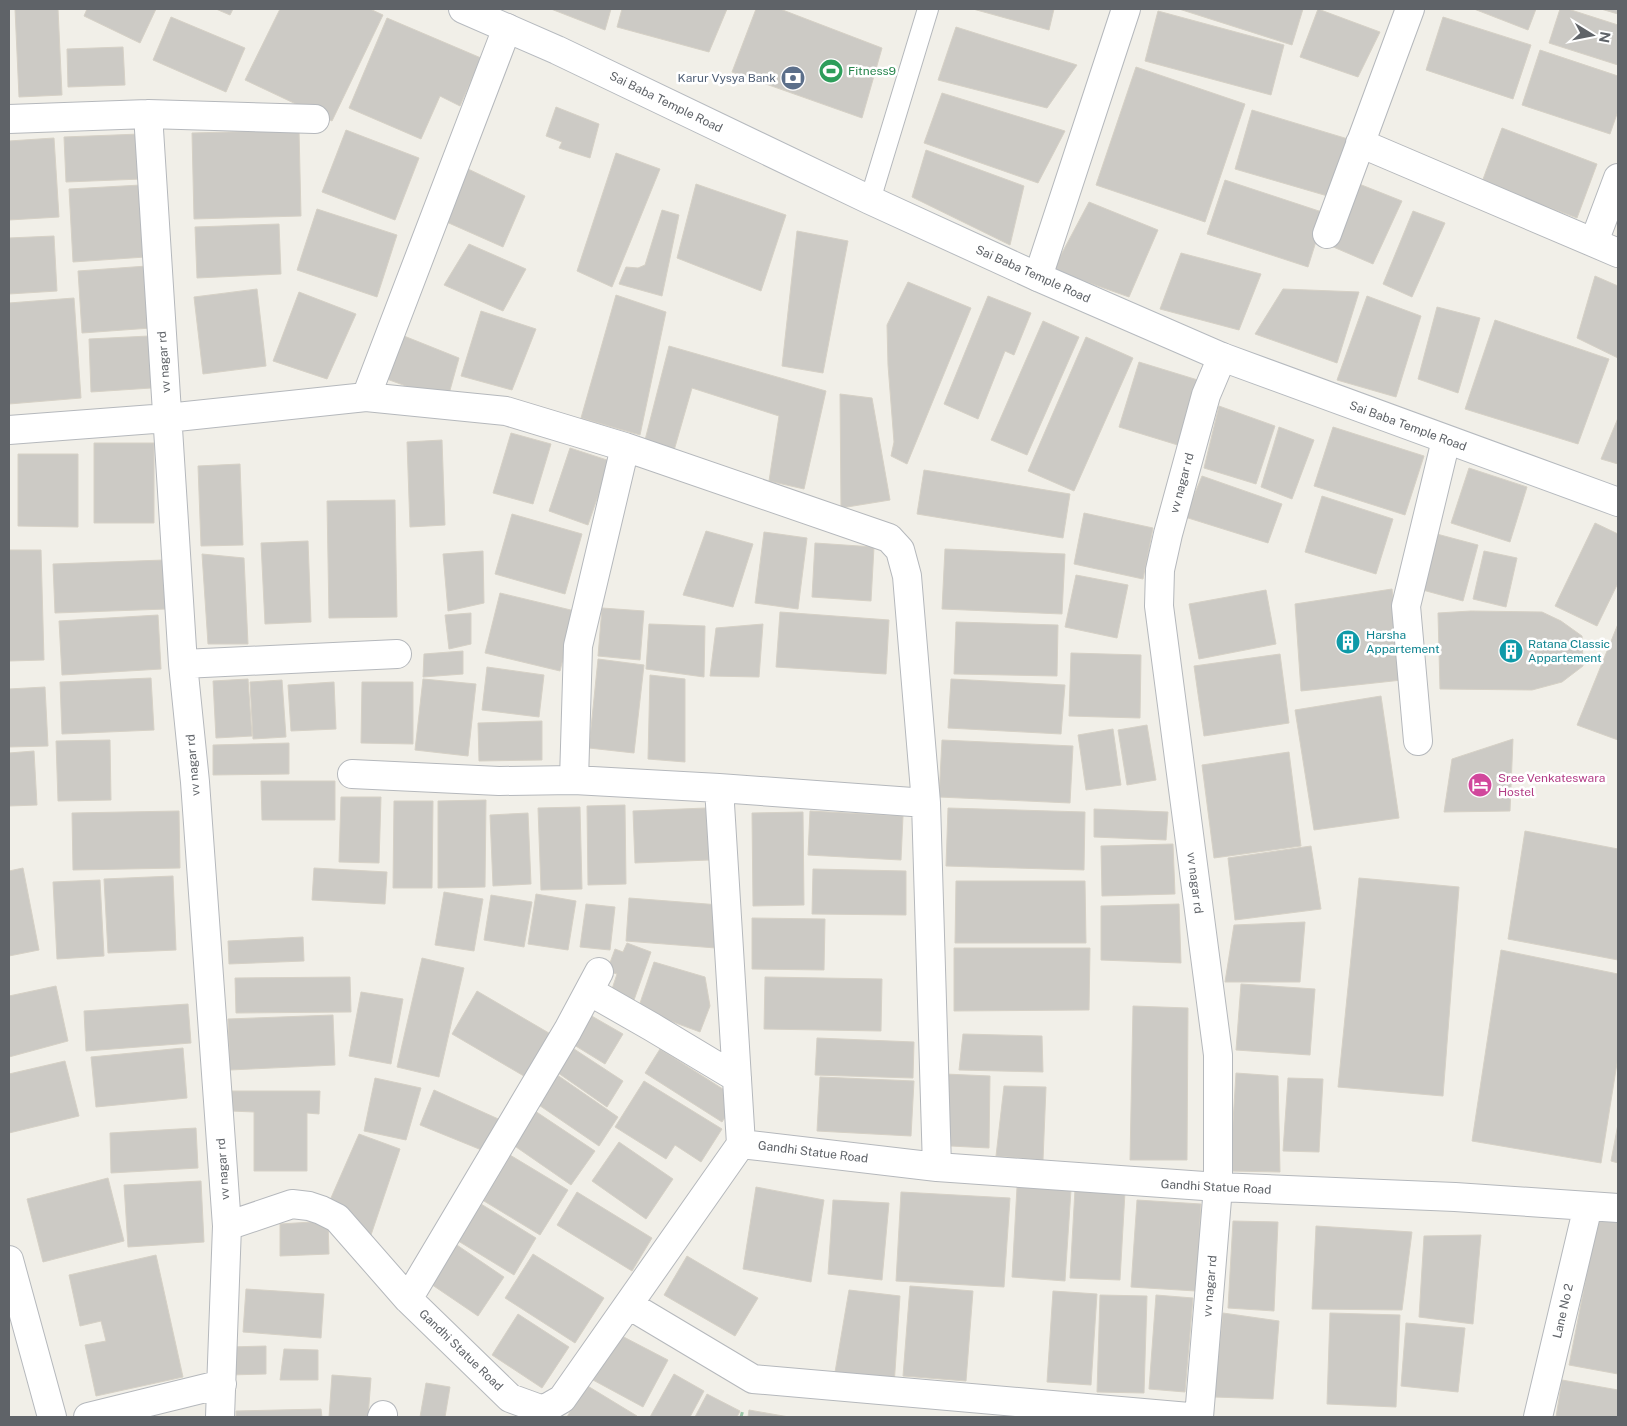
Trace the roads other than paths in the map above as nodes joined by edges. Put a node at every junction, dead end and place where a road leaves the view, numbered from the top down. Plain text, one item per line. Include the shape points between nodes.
1 (463, 9) edge
2 (928, 9) edge
3 (1126, 9) edge
4 (1410, 9) edge
5 (507, 28) junction
6 (148, 114) junction
7 (9, 119) edge
8 (315, 119) dead end
9 (1360, 142) junction
10 (1618, 178) edge
11 (870, 200) junction
12 (1327, 234) dead end
13 (1594, 242) junction
14 (1618, 253) edge
15 (1038, 276) junction
16 (1222, 357) junction
17 (366, 397) junction
18 (167, 418) junction
19 (9, 430) edge
20 (1446, 440) junction
21 (625, 447) junction
22 (1618, 502) edge
23 (397, 654) dead end
24 (182, 664) junction
25 (1418, 741) dead end
26 (352, 774) dead end
27 (574, 780) junction
28 (719, 788) junction
29 (926, 803) junction
30 (737, 1078) junction
31 (741, 1144) junction
32 (938, 1167) junction
33 (1218, 1188) junction
34 (1588, 1206) junction
35 (1618, 1208) edge
36 (227, 1226) junction
37 (9, 1260) edge
38 (408, 1299) junction
39 (629, 1305) junction
40 (222, 1384) junction
41 (52, 1417) edge
42 (88, 1417) edge
43 (220, 1417) edge
44 (1189, 1417) edge
45 (1199, 1417) edge
46 (1538, 1417) edge

1 - 5 street, Sai Baba Temple Road
2 - 11 lane
3 - 15 street
4 - 9 street
5 - 11 street, Sai Baba Temple Road
5 - 17 street
6 - 7 street
6 - 8 street
6 - 18 street, vv nagar rd
9 - 12 street
9 - 13 street
10 - 13 street
11 - 15 street, Sai Baba Temple Road
13 - 14 street
15 - 16 street, Sai Baba Temple Road
16 - 20 street, Sai Baba Temple Road
16 - 33 street, vv nagar rd via 1206,395 1160,570 1160,606 1218,1056
17 - 18 street
17 - 21 street via 506,412
18 - 19 street
18 - 24 street, vv nagar rd
20 - 22 street, Sai Baba Temple Road
20 - 25 street via 1406,606
21 - 27 street via 578,646
21 - 29 street via 889,538 900,550 908,576
23 - 24 street
24 - 36 street, vv nagar rd via 195,782
26 - 27 street via 499,781
27 - 28 street
28 - 29 street
28 - 30 street
29 - 32 street
30 - 31 street
30 - 38 street via 652,1027 594,982
31 - 32 street, Gandhi Statue Road
31 - 39 street, Gandhi Statue Road
32 - 33 street, Gandhi Statue Road
33 - 34 street, Gandhi Statue Road via 1455,1197
33 - 45 street, vv nagar rd
34 - 35 street, Gandhi Statue Road
34 - 46 street, Lane No 2
36 - 38 street, Gandhi Statue Road via 292,1204 321,1210 338,1218
36 - 40 street, vv nagar rd
37 - 41 street
38 - 39 street, Gandhi Statue Road via 510,1398 543,1410 562,1399
39 - 44 street via 753,1379
40 - 42 street
40 - 43 street, vv nagar rd

